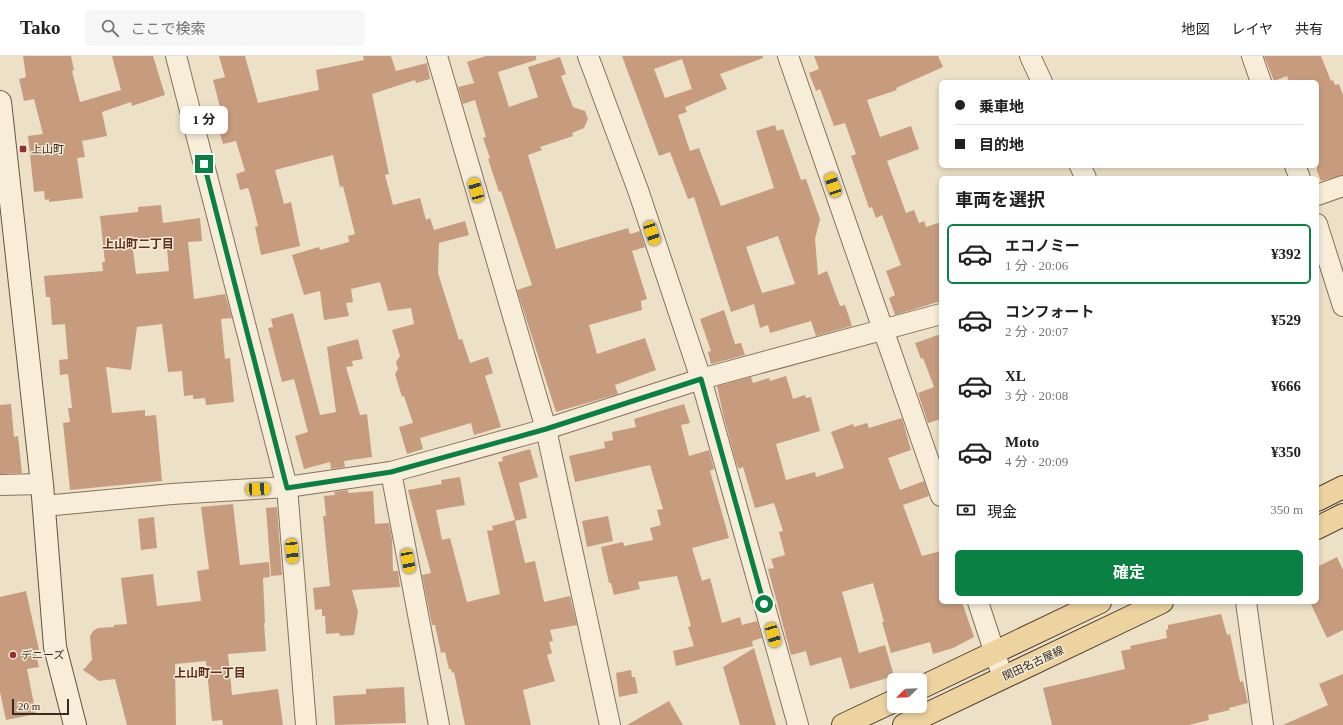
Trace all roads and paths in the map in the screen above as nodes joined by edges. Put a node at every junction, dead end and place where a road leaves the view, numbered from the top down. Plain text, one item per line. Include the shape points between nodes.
1 (176, 56) edge
2 (437, 56) edge
3 (588, 56) edge
4 (788, 56) edge
5 (1030, 56) edge
6 (1252, 56) edge
7 (1041, 80) edge
8 (1260, 80) edge
9 (0, 102) edge
10 (1343, 186) edge
11 (1319, 194) edge
12 (1319, 230) edge
13 (1343, 306) edge
14 (939, 315) edge
15 (883, 329) junction
16 (701, 379) junction
17 (546, 429) junction
18 (391, 472) junction
19 (42, 484) junction
20 (0, 485) edge
21 (1343, 487) edge
22 (287, 488) junction
23 (939, 490) edge
24 (1319, 499) edge
25 (44, 506) junction
26 (1343, 516) edge
27 (1319, 527) edge
28 (979, 604) edge
29 (1096, 604) edge
30 (1158, 604) edge
31 (1246, 604) edge
32 (995, 653) junction
33 (1003, 678) junction
34 (927, 685) edge
35 (887, 704) edge
36 (74, 725) edge
37 (306, 725) edge
38 (439, 725) edge
39 (610, 725) edge
40 (798, 725) edge
41 (843, 725) edge
42 (904, 725) edge
43 (1263, 725) edge

1 - 22 street
2 - 17 street
3 - 16 street via 638,190
4 - 15 street
5 - 7 street
6 - 8 street
9 - 19 street
10 - 11 street
12 - 13 street
14 - 15 street
15 - 16 street
15 - 23 street
16 - 17 street
16 - 40 street
17 - 18 street
17 - 39 street
18 - 22 street
18 - 38 street
19 - 20 street
19 - 25 street
21 - 24 main road
22 - 25 street via 172,494
22 - 37 street
25 - 36 street via 55,647
26 - 27 main road
28 - 32 street
29 - 32 main road
30 - 33 main road, 関田名古屋線
31 - 43 street
32 - 33 street
32 - 34 main road
33 - 42 main road, 関田名古屋線
35 - 41 main road

